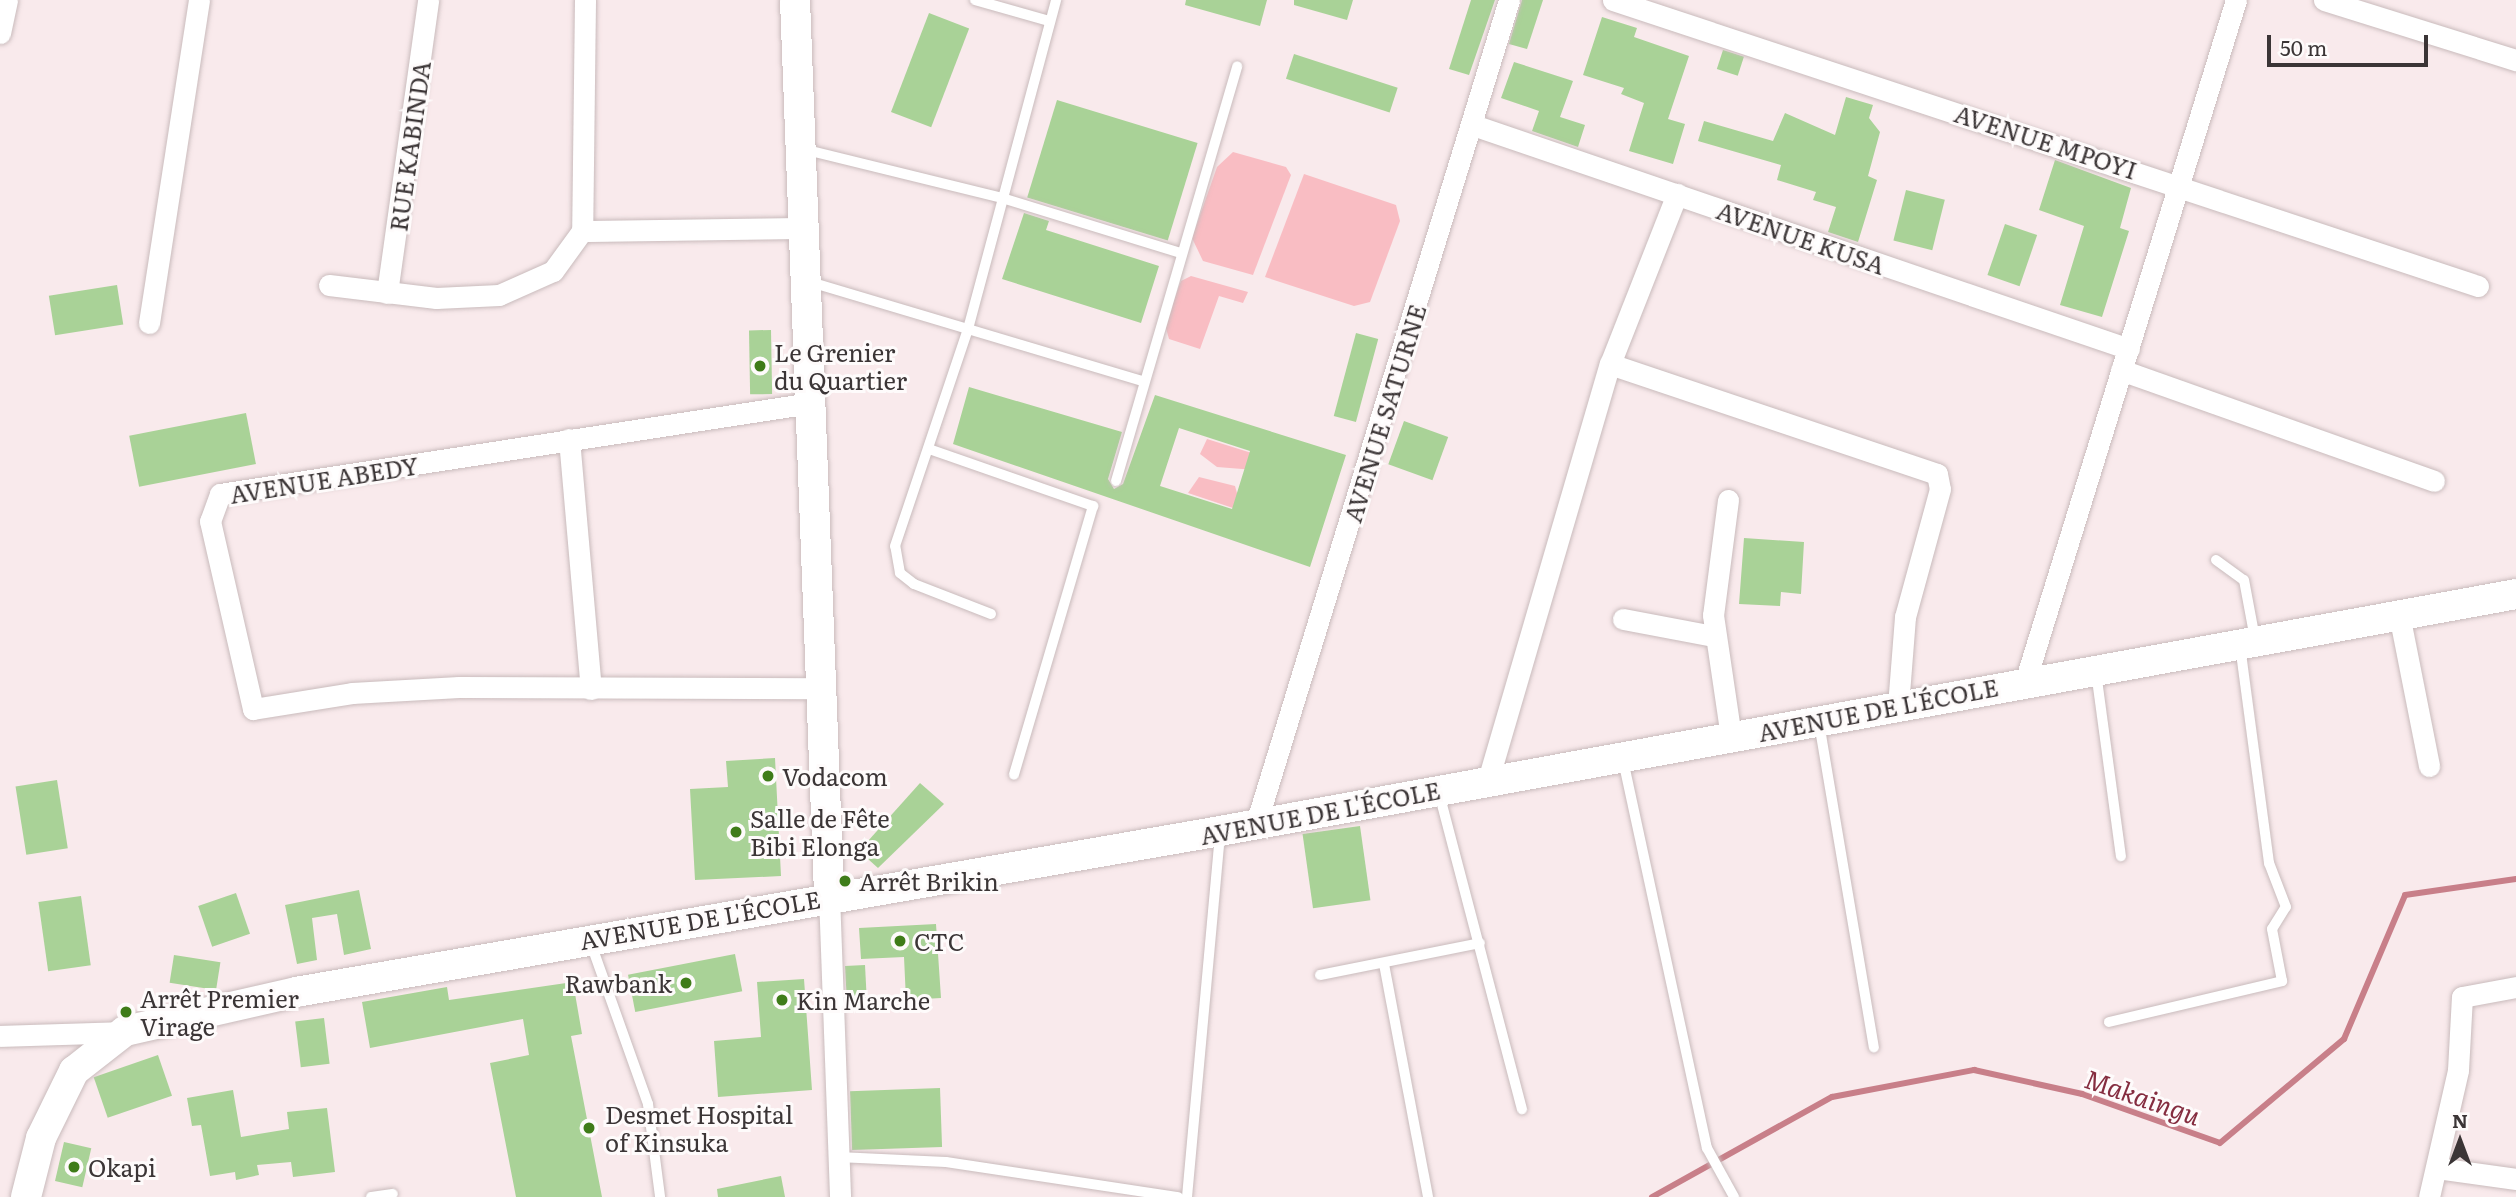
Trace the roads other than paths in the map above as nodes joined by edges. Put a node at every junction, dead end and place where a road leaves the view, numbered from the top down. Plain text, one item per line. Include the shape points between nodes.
1 (7, 0) edge
2 (199, 0) edge
3 (429, 0) edge
4 (585, 0) edge
5 (795, 0) edge
6 (975, 0) edge
7 (1056, 0) edge
8 (1510, 0) edge
9 (1613, 0) edge
10 (2236, 0) edge
11 (2324, 0) edge
12 (1049, 21) junction
13 (0, 33) edge
14 (2516, 60) edge
15 (1237, 66) dead end
16 (1473, 125) junction
17 (802, 149) junction
18 (2180, 184) junction
19 (1678, 194) junction
20 (1002, 198) junction
21 (806, 228) junction
22 (582, 231) junction
23 (1181, 253) junction
24 (810, 282) junction
25 (329, 285) dead end
26 (2478, 286) dead end
27 (387, 293) junction
28 (149, 323) dead end
29 (968, 329) junction
30 (2129, 349) junction
31 (1610, 363) junction
32 (2121, 370) junction
33 (1142, 382) junction
34 (811, 402) junction
35 (569, 439) junction
36 (929, 449) junction
37 (1115, 481) dead end
38 (2434, 481) dead end
39 (1728, 500) dead end
40 (2216, 560) dead end
41 (2516, 594) edge
42 (991, 614) dead end
43 (2399, 614) junction
44 (1623, 619) dead end
45 (1713, 636) junction
46 (2248, 643) junction
47 (2096, 670) junction
48 (2025, 682) junction
49 (821, 688) junction
50 (590, 689) junction
51 (1898, 706) junction
52 (1819, 720) junction
53 (1731, 737) junction
54 (1623, 758) junction
55 (2429, 766) dead end
56 (1014, 775) dead end
57 (1488, 780) junction
58 (1438, 791) junction
59 (1256, 824) junction
60 (1220, 831) junction
61 (2121, 856) dead end
62 (829, 895) junction
63 (590, 939) junction
64 (1480, 943) junction
65 (1384, 964) junction
66 (1320, 975) dead end
67 (2516, 987) edge
68 (2109, 1022) dead end
69 (125, 1031) junction
70 (0, 1036) edge
71 (1874, 1047) dead end
72 (1522, 1109) dead end
73 (838, 1157) junction
74 (2437, 1168) junction
75 (2516, 1179) edge
76 (393, 1194) dead end
77 (26, 1197) edge
78 (371, 1197) edge
79 (660, 1197) edge
80 (840, 1197) edge
81 (1178, 1197) edge
82 (1187, 1197) edge
83 (1428, 1197) edge
84 (1734, 1197) edge
85 (2429, 1197) edge

1 - 13 street
2 - 28 street
3 - 27 street, RUE KABINDA
4 - 22 street
5 - 17 main road
6 - 12 lane
7 - 12 lane
8 - 16 street, AVENUE SATURNE
9 - 18 street, AVENUE MPOYI
10 - 18 street
11 - 14 street
12 - 20 lane
15 - 23 lane
16 - 19 street, AVENUE KUSA
16 - 59 street, AVENUE SATURNE
17 - 20 lane
17 - 21 main road
18 - 26 street, AVENUE MPOYI
18 - 30 street
19 - 30 street, AVENUE KUSA
19 - 31 street
20 - 23 lane
20 - 29 lane
21 - 22 street
21 - 24 main road
22 - 27 street via 553,271 499,295
23 - 33 lane
24 - 29 lane
24 - 34 main road
25 - 27 street
29 - 33 lane
29 - 36 lane
30 - 32 street
31 - 51 street via 1937,474 1940,489 1905,617
31 - 57 street
32 - 38 street
32 - 48 street
33 - 37 lane
34 - 35 street, AVENUE ABEDY
34 - 49 main road
35 - 50 street
35 - 50 street, AVENUE ABEDY via 220,494 210,521 253,709 352,693
36 - 42 lane via 895,561 914,584
36 - 56 lane via 1093,506
39 - 45 street
40 - 46 lane via 2244,580
41 - 43 main road, AVENUE DE L'ÉCOLE
43 - 46 main road, AVENUE DE L'ÉCOLE
43 - 55 street
44 - 45 street
45 - 53 street
46 - 47 main road, AVENUE DE L'ÉCOLE
46 - 68 lane via 2269,863 2287,907 2272,929 2282,981
47 - 48 main road, AVENUE DE L'ÉCOLE
47 - 61 lane
48 - 51 main road, AVENUE DE L'ÉCOLE
49 - 50 street, AVENUE ABEDY
49 - 62 main road
51 - 52 main road, AVENUE DE L'ÉCOLE
52 - 53 main road, AVENUE DE L'ÉCOLE
52 - 71 lane
53 - 54 main road, AVENUE DE L'ÉCOLE
54 - 57 main road, AVENUE DE L'ÉCOLE
54 - 84 lane via 1707,1148
57 - 58 main road, AVENUE DE L'ÉCOLE
58 - 59 main road, AVENUE DE L'ÉCOLE
58 - 64 lane
59 - 60 main road, AVENUE DE L'ÉCOLE
60 - 62 main road, AVENUE DE L'ÉCOLE
60 - 82 lane
62 - 63 main road, AVENUE DE L'ÉCOLE
62 - 73 street
63 - 69 main road, AVENUE DE L'ÉCOLE via 296,992
63 - 79 lane via 648,1104
64 - 65 lane
64 - 72 lane
65 - 66 lane
65 - 83 lane
67 - 74 street via 2462,997 2458,1070
69 - 70 street
69 - 77 main road via 74,1072 41,1138
73 - 80 street
73 - 81 lane via 946,1162
74 - 75 street
74 - 85 street
76 - 78 lane

